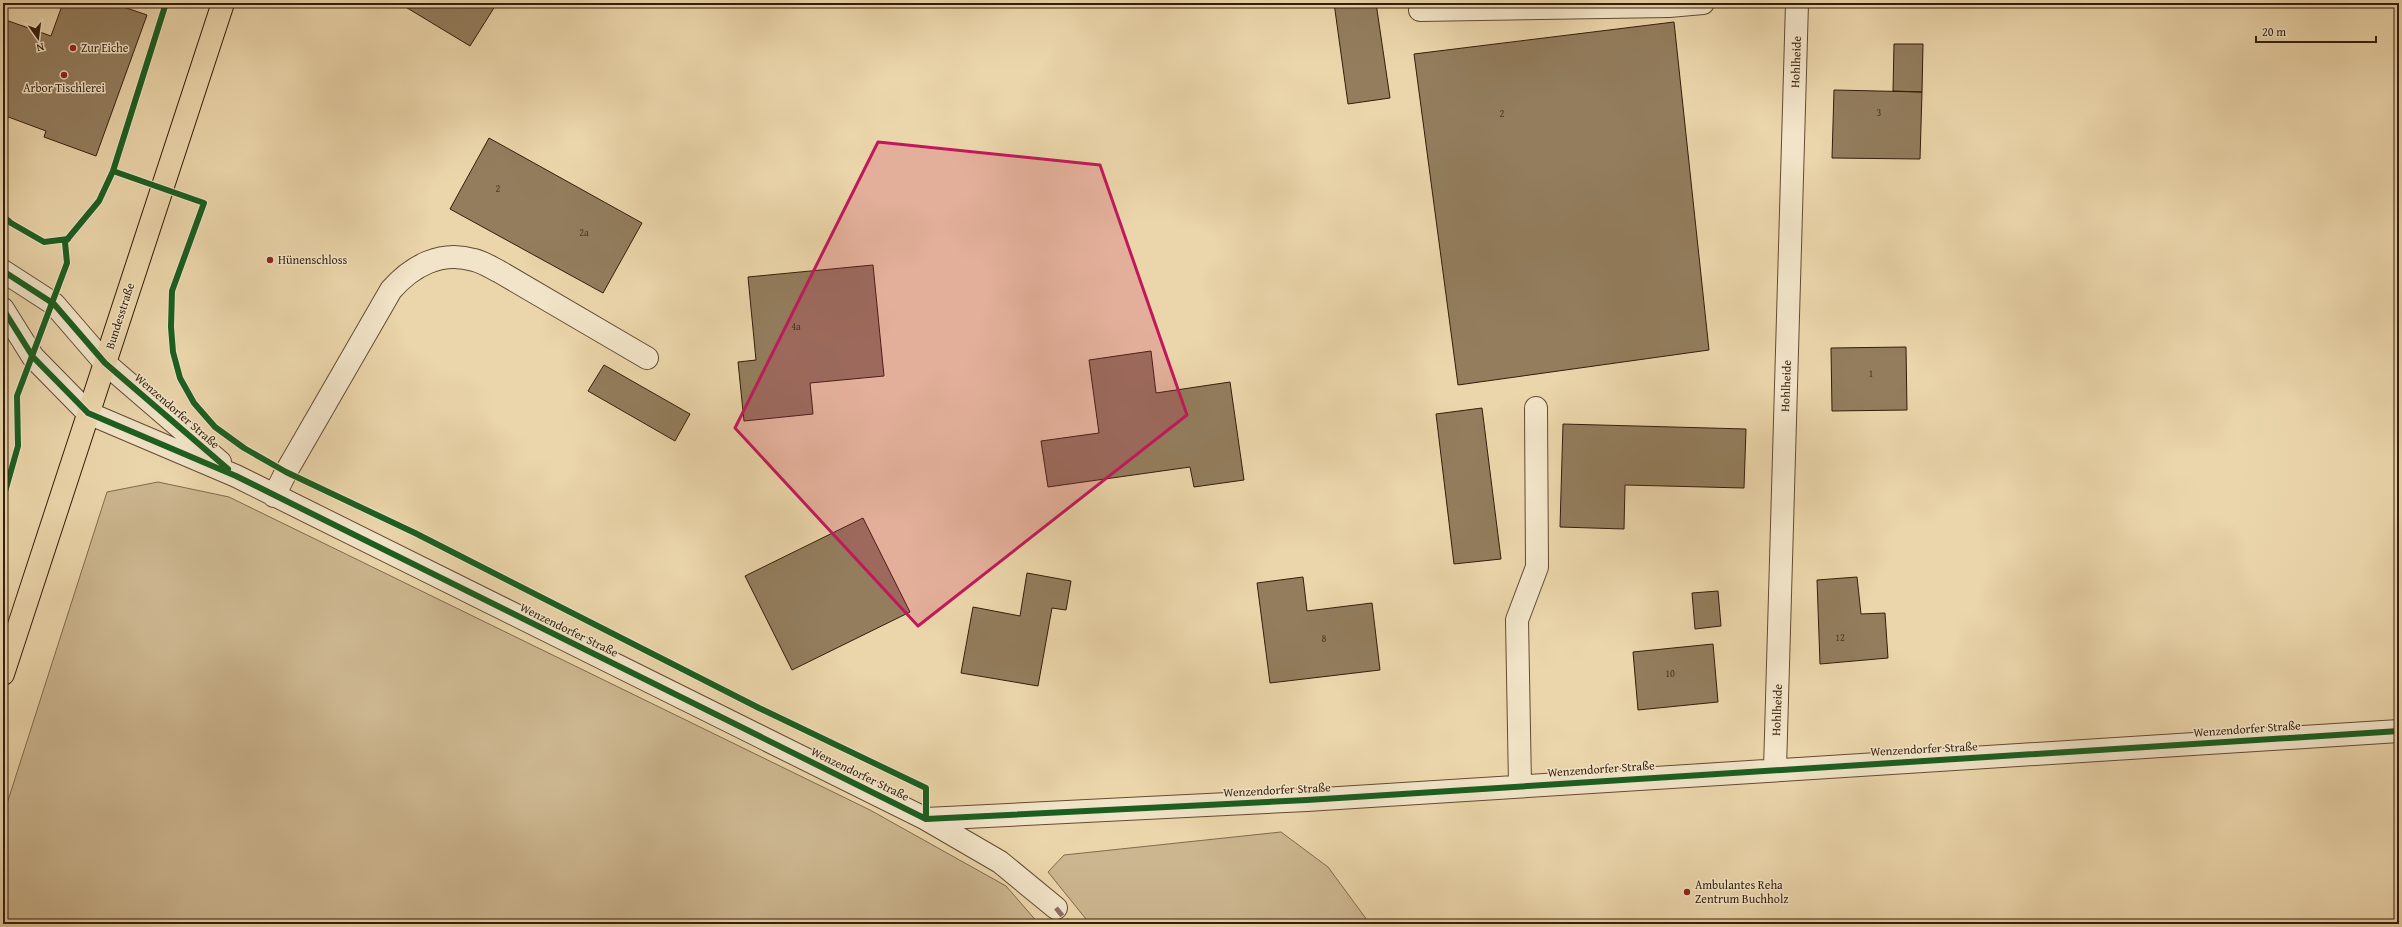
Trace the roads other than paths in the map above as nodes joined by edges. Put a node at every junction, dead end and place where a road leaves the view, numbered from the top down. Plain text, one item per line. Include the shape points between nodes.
1 (223, 3) edge
2 (1704, 3) edge
3 (1798, 3) edge
4 (1420, 10) dead end
5 (3, 271) edge
6 (3, 309) edge
7 (647, 358) dead end
8 (105, 363) junction
9 (1536, 408) dead end
10 (88, 413) junction
11 (236, 476) junction
12 (274, 496) junction
13 (3, 674) edge
14 (2399, 731) edge
15 (1775, 769) junction
16 (1520, 785) junction
17 (926, 819) junction
18 (1056, 908) dead end

1 - 8 main road, Bundesstraße
2 - 4 street via 1669,6
3 - 15 street, Hohlheide
5 - 8 street, Wenzendorfer Straße via 54,304
6 - 10 street via 34,357
7 - 12 street via 500,272 474,260 445,257 426,263 412,269 391,290
8 - 10 main road, Bundesstraße
8 - 11 street, Wenzendorfer Straße
9 - 16 street via 1537,567 1517,620
10 - 11 street, Wenzendorfer Straße
10 - 13 main road, Bundesstraße
11 - 12 street, Wenzendorfer Straße
12 - 17 street, Wenzendorfer Straße
14 - 15 street, Wenzendorfer Straße
15 - 16 street, Wenzendorfer Straße
16 - 17 street, Wenzendorfer Straße via 1307,800
17 - 18 street via 1000,862

